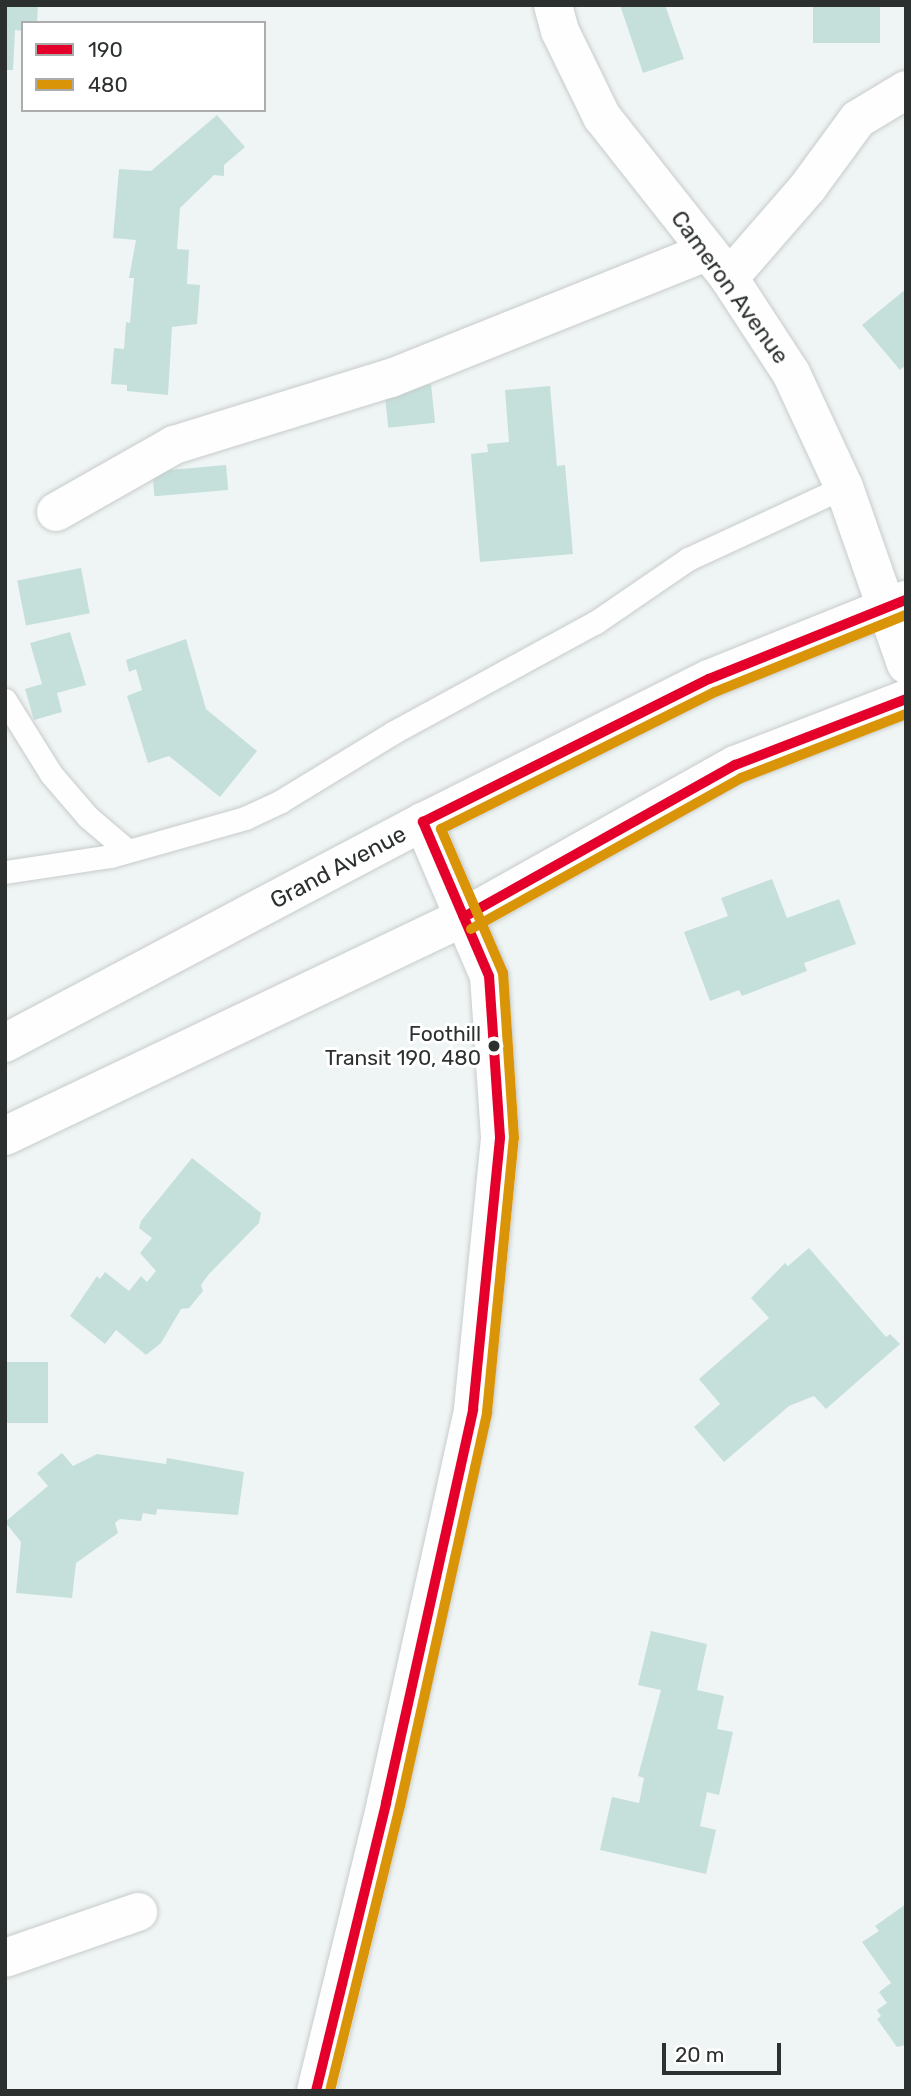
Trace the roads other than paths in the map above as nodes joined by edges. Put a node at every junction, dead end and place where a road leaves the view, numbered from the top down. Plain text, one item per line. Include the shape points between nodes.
1 (553, 5) edge
2 (906, 90) edge
3 (718, 265) junction
4 (845, 487) junction
5 (55, 512) dead end
6 (897, 603) edge
7 (906, 664) edge
8 (906, 699) edge
9 (5, 700) edge
10 (424, 821) junction
11 (128, 851) junction
12 (5, 872) edge
13 (464, 917) junction
14 (5, 1043) edge
15 (5, 1136) edge
16 (138, 1912) dead end
17 (5, 1958) edge
18 (316, 2091) edge

1 - 3 main road, Cameron Avenue via 560,31 601,117
2 - 3 main road via 858,119 808,187
3 - 4 main road, Cameron Avenue via 791,373
3 - 5 main road via 391,378 174,445
4 - 6 main road, Cameron Avenue
4 - 11 lane via 688,559 596,622 394,732 281,801 245,818
6 - 7 main road, Cameron Avenue
6 - 10 main road, Grand Avenue via 709,679
8 - 13 main road via 735,765
9 - 11 lane via 51,774 88,817
10 - 13 main road
10 - 14 main road, Grand Avenue
11 - 12 lane
13 - 15 main road
13 - 18 main road via 489,976 499,1137 472,1409 386,1803
16 - 17 main road

